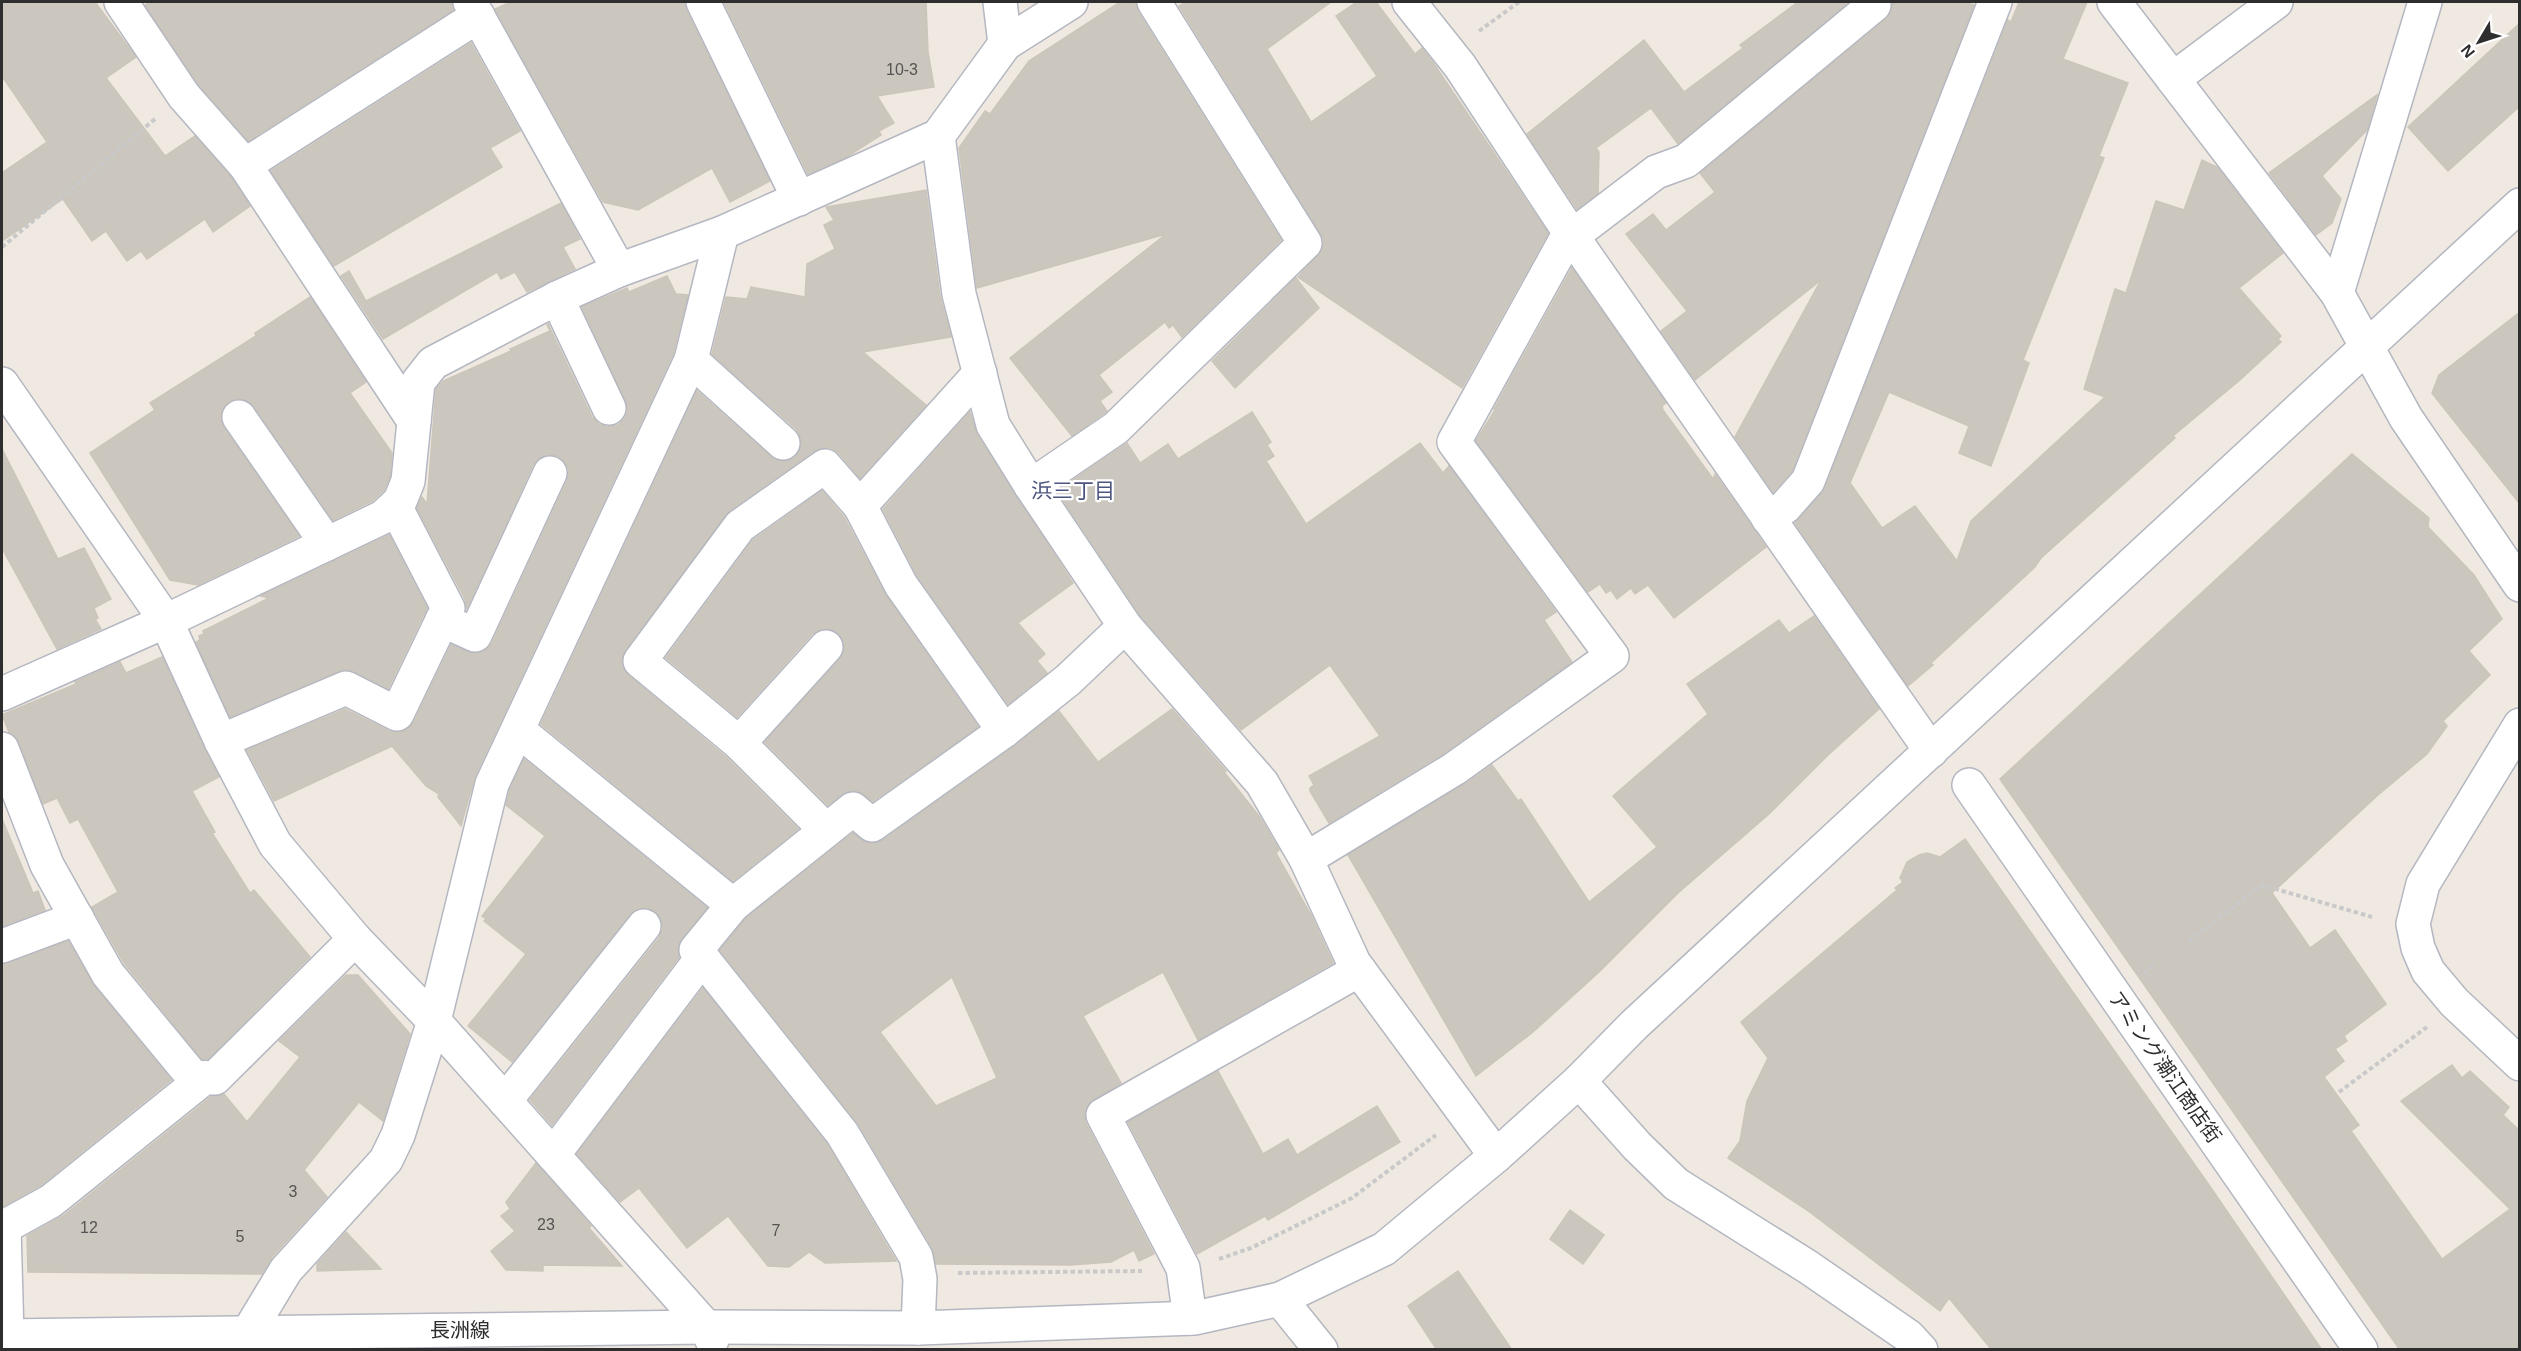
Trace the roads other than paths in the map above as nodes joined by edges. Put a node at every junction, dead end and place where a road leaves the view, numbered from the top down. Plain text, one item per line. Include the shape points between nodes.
1 (121, 2) edge
2 (703, 2) edge
3 (1000, 2) edge
4 (1071, 2) edge
5 (1154, 2) edge
6 (1409, 2) edge
7 (1872, 2) edge
8 (1995, 2) edge
9 (2114, 2) edge
10 (2276, 2) edge
11 (2425, 2) edge
12 (474, 9) edge
13 (1005, 44) junction
14 (2173, 78) junction
15 (938, 136) junction
16 (245, 165) junction
17 (799, 200) junction
18 (2520, 205) edge
19 (722, 233) junction
20 (1571, 234) junction
21 (619, 270) junction
22 (2337, 294) junction
23 (557, 298) junction
24 (2367, 346) junction
25 (691, 360) junction
26 (980, 373) junction
27 (2, 384) edge
28 (609, 408) dead end
29 (239, 417) dead end
30 (414, 420) junction
31 (783, 443) dead end
32 (550, 473) dead end
33 (1031, 486) junction
34 (395, 506) junction
35 (860, 506) junction
36 (1768, 518) junction
37 (327, 544) junction
38 (2520, 585) edge
39 (442, 620) junction
40 (166, 621) junction
41 (1125, 626) junction
42 (826, 647) dead end
43 (2, 694) edge
44 (2520, 726) edge
45 (518, 730) junction
46 (1004, 731) junction
47 (221, 741) junction
48 (739, 743) junction
49 (2, 749) edge
50 (1931, 751) junction
51 (1970, 785) dead end
52 (826, 830) junction
53 (1306, 859) junction
54 (733, 905) junction
55 (76, 918) junction
56 (644, 926) dead end
57 (355, 939) junction
58 (2, 946) edge
59 (702, 958) junction
60 (1359, 970) junction
61 (434, 1021) junction
62 (2520, 1064) edge
63 (204, 1078) junction
64 (1579, 1081) junction
65 (505, 1101) junction
66 (553, 1155) junction
67 (1496, 1156) junction
68 (1280, 1299) junction
69 (1190, 1318) junction
70 (918, 1328) junction
71 (4, 1336) edge
72 (1059, 1337) edge
73 (711, 1338) edge
74 (243, 1341) edge
75 (1321, 1350) edge
76 (1921, 1350) edge
77 (2361, 1350) edge

1 - 16 street via 184,96
2 - 17 street
3 - 13 street
4 - 13 street
5 - 33 street via 1305,243 1116,428
6 - 20 street via 1449,53
7 - 20 street via 1874,5 1686,161 1656,172
8 - 36 street via 1808,481 1785,507
9 - 14 street
10 - 14 street
11 - 22 street
12 - 16 street
12 - 21 street
13 - 15 street
14 - 22 street
15 - 17 street
15 - 26 street via 959,294
16 - 30 street
17 - 19 street
18 - 24 street, 長洲線
19 - 21 street
19 - 25 street
20 - 36 street
20 - 53 street via 1454,442 1612,657 1454,770
21 - 23 street
22 - 24 street
23 - 28 street
23 - 30 street via 433,363 418,382
24 - 38 street via 2406,418
24 - 50 street, 長洲線
25 - 31 street
25 - 45 street
26 - 33 street via 993,425
26 - 35 street
27 - 40 street
29 - 37 street
30 - 34 street via 408,481
32 - 39 street via 475,635
33 - 41 street
34 - 37 street via 383,518
34 - 39 street via 448,608
35 - 46 street via 901,585
35 - 48 street via 825,466 740,526 640,661
36 - 50 street
37 - 40 street
39 - 47 street via 397,714 346,688
40 - 43 street
40 - 47 street
41 - 46 street via 1068,680
41 - 53 street via 1262,783
42 - 48 street
44 - 62 street via 2423,884 2413,924 2428,971 2454,1002
45 - 54 street
45 - 61 street via 492,784
46 - 52 street via 872,825 853,809
47 - 57 street via 275,844
48 - 52 street
49 - 55 street via 47,865
50 - 64 street, 長洲線 via 1634,1025
51 - 77 street, アミング潮江商店街
52 - 54 street
53 - 60 street
54 - 59 street via 696,950
55 - 58 street
55 - 63 street via 108,974 193,1077
56 - 65 street
57 - 61 street
57 - 63 street via 215,1078
59 - 66 street
59 - 70 street via 842,1133 916,1257 920,1279
60 - 67 street
60 - 69 street via 1103,1115 1183,1268
61 - 65 street
61 - 74 street via 398,1135 386,1160 286,1270
63 - 71 street via 51,1201 4,1227
64 - 67 street, 長洲線
64 - 76 street via 1676,1184 1808,1267 1908,1336
65 - 66 street
66 - 73 street
67 - 68 street, 長洲線 via 1384,1249
68 - 69 street, 長洲線
68 - 75 street
69 - 72 street, 長洲線
70 - 72 street, 長洲線
70 - 73 street, 長洲線
71 - 74 street, 長洲線
73 - 74 street, 長洲線

